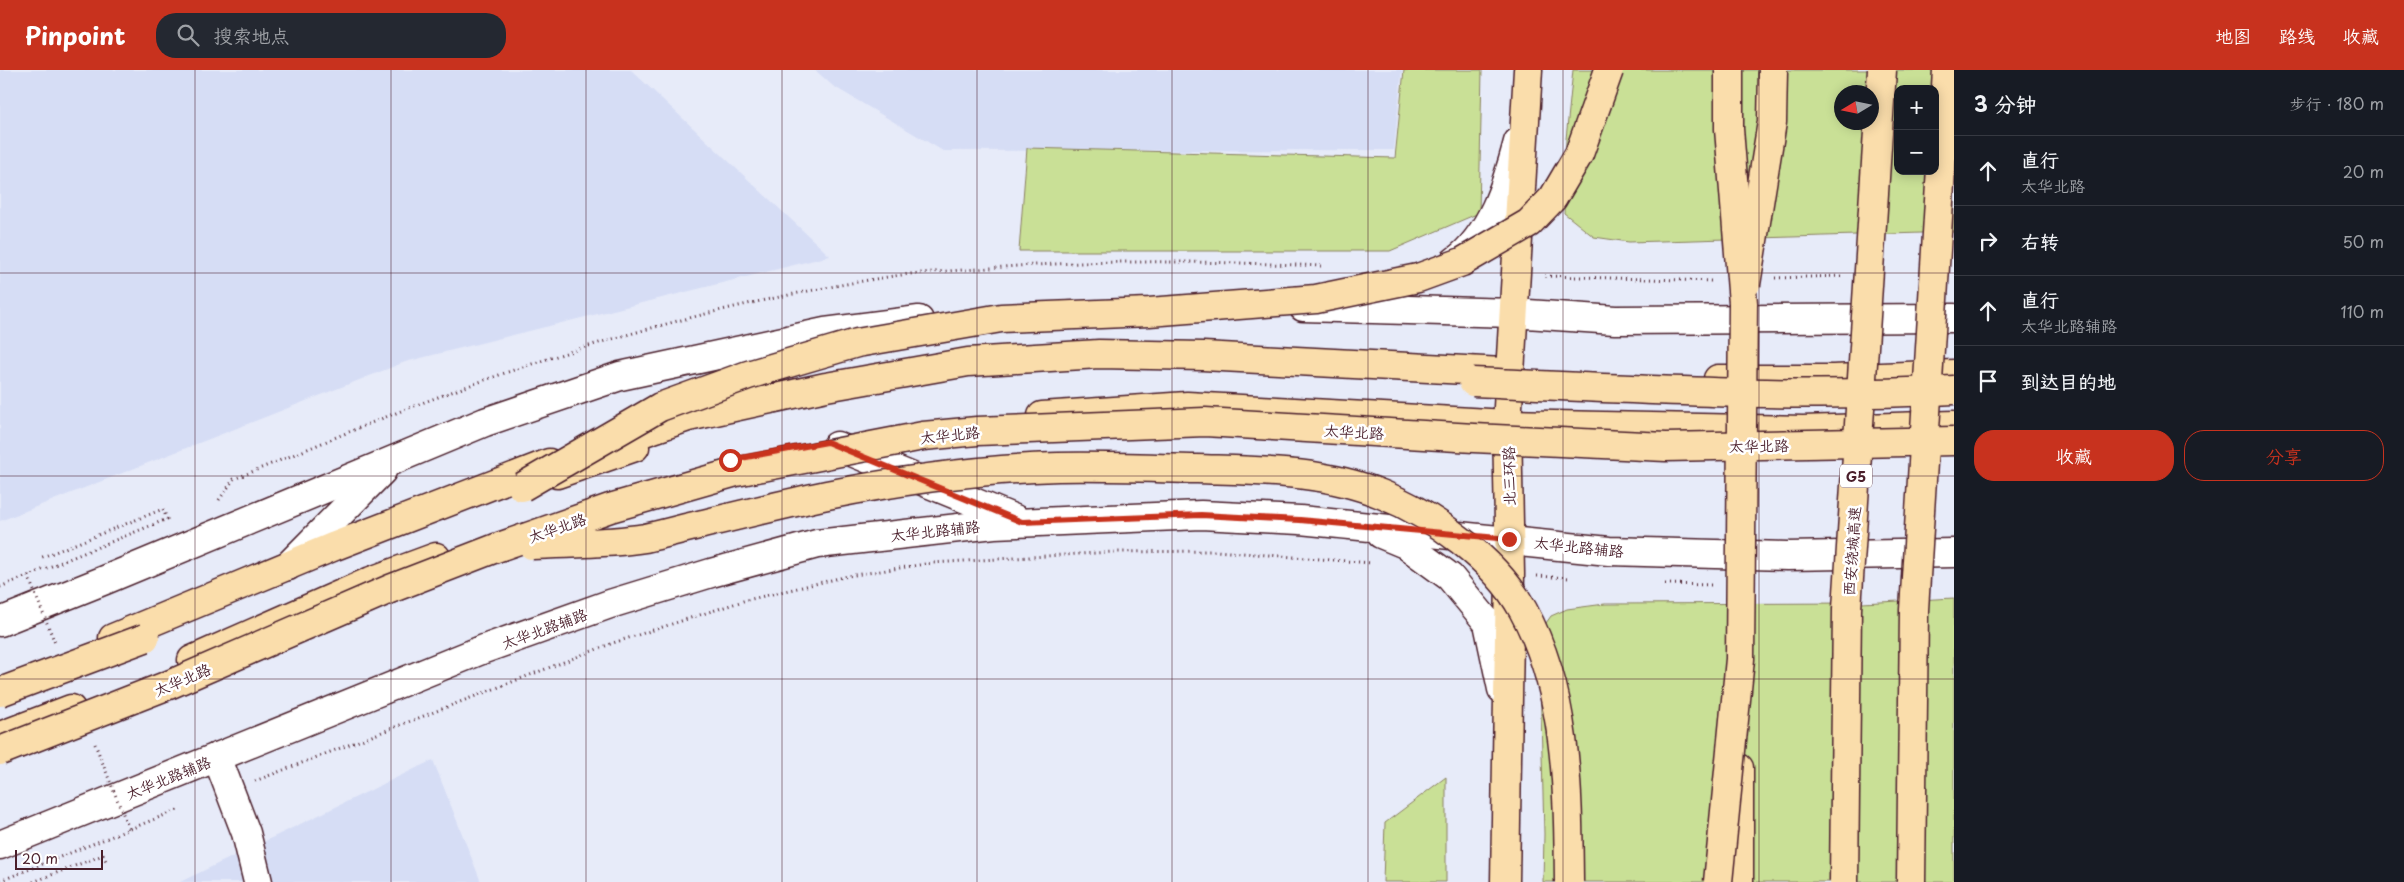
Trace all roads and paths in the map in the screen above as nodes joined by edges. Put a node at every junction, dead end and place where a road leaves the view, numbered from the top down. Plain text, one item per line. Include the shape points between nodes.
1 (1528, 70) edge
2 (1609, 70) edge
3 (1729, 70) edge
4 (1772, 70) edge
5 (1882, 70) edge
6 (1947, 70) edge
7 (1526, 111) junction
8 (1743, 303) junction
9 (1345, 308) junction
10 (1513, 313) junction
11 (1954, 318) edge
12 (1510, 372) junction
13 (1954, 374) edge
14 (1954, 390) edge
15 (1507, 424) junction
16 (1954, 425) edge
17 (1954, 441) edge
18 (827, 442) junction
19 (392, 461) junction
20 (522, 486) junction
21 (1022, 522) junction
22 (1358, 526) junction
23 (1509, 539) junction
24 (496, 548) junction
25 (1954, 553) edge
26 (40, 558) dead end
27 (1380, 563) dead end
28 (287, 566) junction
29 (1510, 574) junction
30 (1576, 579) dead end
31 (1659, 584) dead end
32 (1716, 585) dead end
33 (0, 587) edge
34 (0, 622) edge
35 (1740, 659) junction
36 (0, 680) edge
37 (0, 692) edge
38 (1507, 722) junction
39 (0, 736) edge
40 (0, 750) edge
41 (217, 757) junction
42 (231, 791) junction
43 (180, 809) dead end
44 (132, 817) dead end
45 (123, 821) dead end
46 (0, 845) edge
47 (107, 863) dead end
48 (0, 881) edge
49 (33, 882) edge
50 (258, 882) edge
51 (1505, 882) edge
52 (1569, 882) edge
53 (1718, 882) edge
54 (1739, 882) edge
55 (1844, 882) edge
56 (1911, 882) edge

1 - 7 main road, 北三环路
2 - 20 main road, bridge via 1579,154 1553,198 1529,223 1462,262 1418,278 1316,299 1149,312 1001,318 857,344 748,374 660,407
3 - 8 main road, bridge via 1729,129
4 - 8 main road, bridge via 1772,122
5 - 55 main road, 西安绕城高速 / G5, bridge via 1847,609
6 - 56 main road, bridge via 1914,610
7 - 9 street via 1510,174 1485,229 1467,253 1424,283 1386,298
7 - 10 main road, 北三环路
8 - 35 main road, bridge
9 - 10 street
9 - 19 street via 1165,304 1093,306 945,316 825,332 620,376 485,422
10 - 11 street via 1616,320
10 - 12 main road, 北三环路
12 - 13 main road via 1673,379 1833,379
12 - 15 main road, 北三环路
12 - 28 main road via 1203,356 1099,354 968,362 826,387 688,417 533,469
14 - 20 main road, bridge via 1787,394 1264,373 1098,371 1032,374 869,392 763,413 658,439
15 - 16 main road, 太华北路 via 1803,430
15 - 18 main road, 太华北路 via 1187,406 931,423
15 - 23 main road, 北三环路
17 - 24 main road, 太华北路, bridge via 1666,447 1205,422 978,431 923,436 736,472 610,508
18 - 21 street
18 - 39 main road, 太华北路 via 730,460 531,522 371,581 161,674
19 - 28 street
19 - 34 street
20 - 37 main road, bridge via 344,555 146,638
21 - 22 street, 太华北路辅路 via 1201,515
21 - 41 street, 太华北路辅路 via 818,544 711,573 610,604 484,649
22 - 23 street, 太华北路辅路
22 - 38 street via 1405,544 1450,577 1488,623
23 - 25 street, 太华北路辅路 via 1609,551 1777,556
23 - 29 main road, 北三环路
24 - 40 main road, 太华北路, bridge via 390,589 171,684
24 - 52 main road, bridge via 644,538 828,495 944,476 1056,467 1292,474 1339,481 1380,493 1434,521 1470,549 1522,607 1543,653 1560,719 1568,807
26 - 33 path via 163,509 167,519
27 - 42 path via 1216,551 1112,552 932,562 848,576 743,601 613,643
28 - 36 main road via 140,628
29 - 30 path
29 - 38 main road, 北三环路
31 - 32 path
35 - 53 main road, bridge
35 - 54 main road, bridge
38 - 51 main road, 北三环路
41 - 42 street
41 - 46 street, 太华北路辅路
42 - 50 street
43 - 48 path
44 - 45 path
47 - 49 path via 103,855

